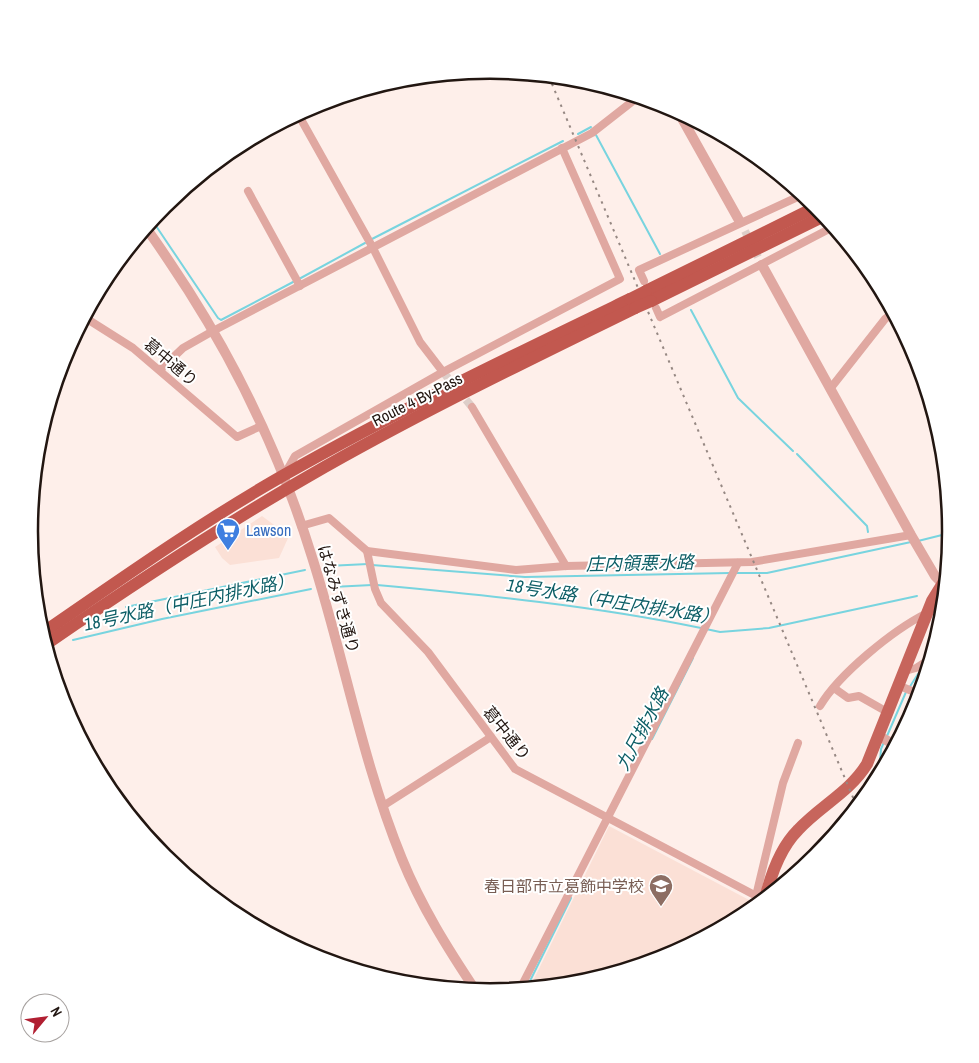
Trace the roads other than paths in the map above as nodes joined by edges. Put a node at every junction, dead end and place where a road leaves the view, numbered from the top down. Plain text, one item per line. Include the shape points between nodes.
1 (632, 102) edge
2 (302, 121) edge
3 (686, 125) edge
4 (562, 148) junction
5 (248, 190) dead end
6 (795, 199) edge
7 (808, 211) edge
8 (816, 220) edge
9 (742, 227) junction
10 (826, 230) edge
11 (150, 234) edge
12 (373, 248) junction
13 (760, 261) junction
14 (300, 286) junction
15 (649, 295) junction
16 (887, 317) edge
17 (90, 321) edge
18 (213, 331) junction
19 (161, 370) junction
20 (443, 372) junction
21 (832, 386) junction
22 (472, 406) tunnel mouth
23 (262, 426) junction
24 (286, 482) junction
25 (302, 526) junction
26 (911, 535) junction
27 (366, 551) junction
28 (736, 565) junction
29 (566, 566) junction
30 (939, 578) edge
31 (937, 594) edge
32 (928, 612) junction
33 (48, 630) edge
34 (51, 642) edge
35 (921, 664) edge
36 (905, 671) junction
37 (900, 686) junction
38 (834, 688) junction
39 (912, 691) edge
40 (820, 706) dead end
41 (888, 713) junction
42 (879, 736) junction
43 (491, 737) junction
44 (889, 742) edge
45 (798, 743) dead end
46 (383, 806) junction
47 (607, 818) junction
48 (765, 890) edge
49 (763, 891) edge
50 (757, 896) edge
51 (471, 983) edge
52 (523, 983) edge

1 - 4 street via 592,133
2 - 12 street
3 - 9 street
4 - 12 street
4 - 20 street via 620,279
5 - 14 street
6 - 9 street
7 - 15 highway, Route 4 By-Pass
8 - 15 highway, Route 4 By-Pass
9 - 15 street via 640,270
10 - 13 street
11 - 18 street, はなみずき通り
12 - 14 street
12 - 20 street via 420,342
13 - 15 street via 660,316
13 - 21 street
14 - 18 street
15 - 24 highway, Route 4 By-Pass, bridge via 382,421
16 - 21 street
17 - 19 street, 葛中通り via 134,348
18 - 19 street via 183,348
18 - 23 street, はなみずき通り
19 - 23 street, 葛中通り via 235,436 241,437
20 - 24 street via 294,456
21 - 26 street
22 - 29 street
23 - 24 street, はなみずき通り
24 - 25 street, はなみずき通り
24 - 33 highway, Route 4 By-Pass via 186,536
24 - 34 highway, Route 4 By-Pass
25 - 27 street via 329,518
25 - 46 street, はなみずき通り
26 - 28 street
26 - 30 street
27 - 29 street via 516,570
27 - 43 street, 葛中通り via 381,603 428,652
28 - 29 street
28 - 47 street
31 - 32 main road
32 - 36 main road
32 - 38 street via 901,628
35 - 36 street
36 - 37 main road
37 - 39 street
37 - 41 main road
38 - 40 street
38 - 41 street via 848,698 860,696
41 - 42 main road
42 - 44 street
42 - 48 main road via 855,782 805,822 788,841
43 - 46 street
43 - 47 street, 葛中通り via 515,768
45 - 49 street via 783,784
46 - 51 street, はなみずき通り via 403,861 422,900
47 - 50 street, 葛中通り
47 - 52 street

